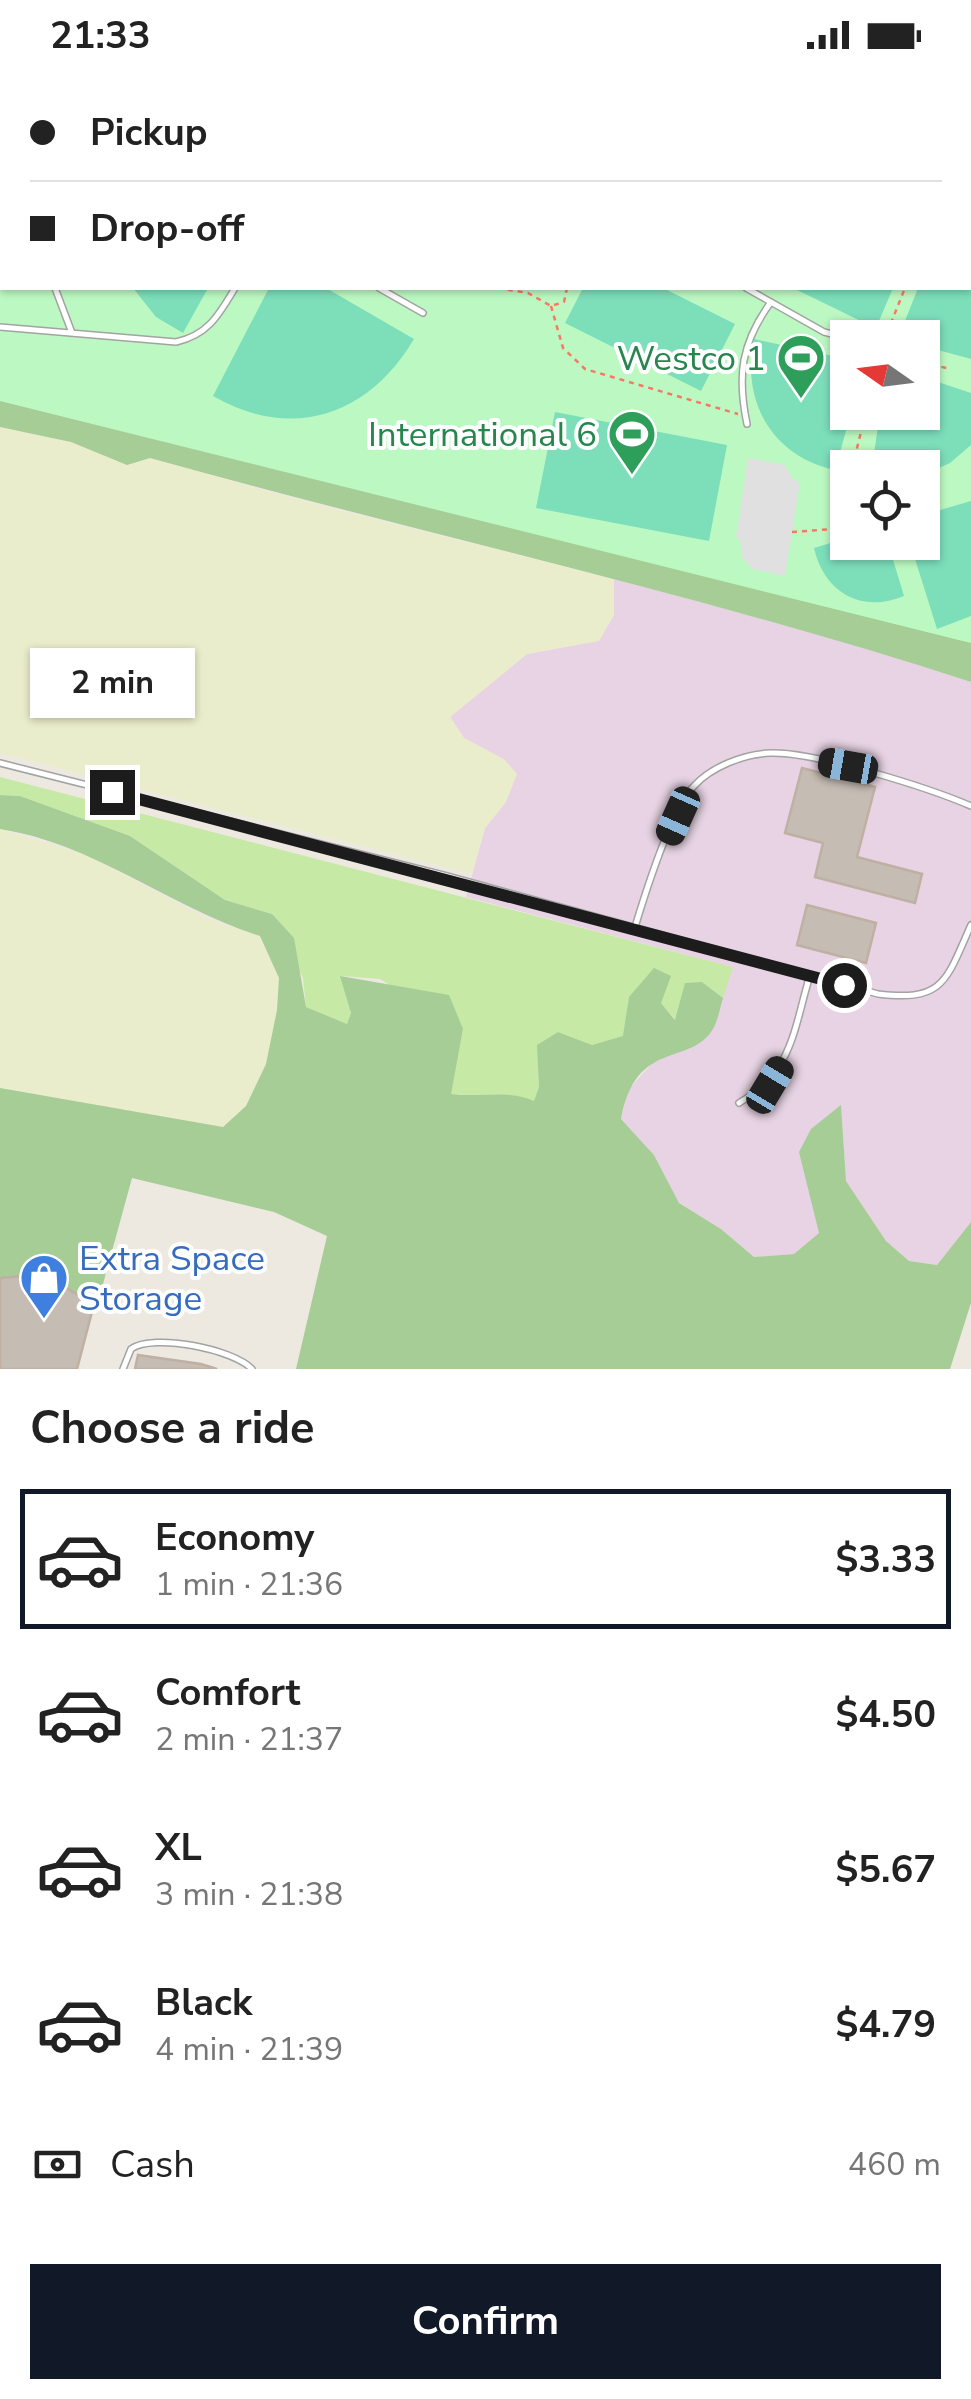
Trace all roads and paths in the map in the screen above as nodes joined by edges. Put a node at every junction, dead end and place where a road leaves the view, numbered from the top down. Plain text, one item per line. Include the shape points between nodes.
1 (56, 290) edge
2 (234, 290) edge
3 (383, 290) edge
4 (510, 290) edge
5 (567, 290) edge
6 (749, 290) edge
7 (905, 290) edge
8 (770, 302) junction
9 (551, 306) junction
10 (423, 313) dead end
11 (892, 320) edge
12 (0, 327) edge
13 (72, 333) junction
14 (830, 334) edge
15 (940, 366) edge
16 (950, 368) dead end
17 (746, 416) junction
18 (748, 424) dead end
19 (830, 529) edge
20 (792, 532) dead end
21 (0, 764) edge
22 (971, 806) edge
23 (971, 925) edge
24 (635, 928) junction
25 (810, 975) junction
26 (739, 1103) dead end
27 (123, 1369) edge
28 (252, 1369) edge

1 - 13 lane
2 - 13 lane via 196,337 176,342
3 - 10 lane
4 - 9 path
5 - 9 path via 564,302
6 - 8 lane
7 - 11 path
8 - 14 lane
8 - 17 lane via 744,348 739,378
9 - 17 path via 563,348 584,369
12 - 13 lane
15 - 16 path
17 - 18 lane
19 - 20 path
21 - 24 lane
22 - 24 lane via 848,766 770,753 712,769 690,789 647,884
23 - 25 lane via 938,988 916,999
24 - 25 lane
25 - 26 lane via 784,1062 770,1085
27 - 28 lane via 131,1349 150,1340 227,1354

